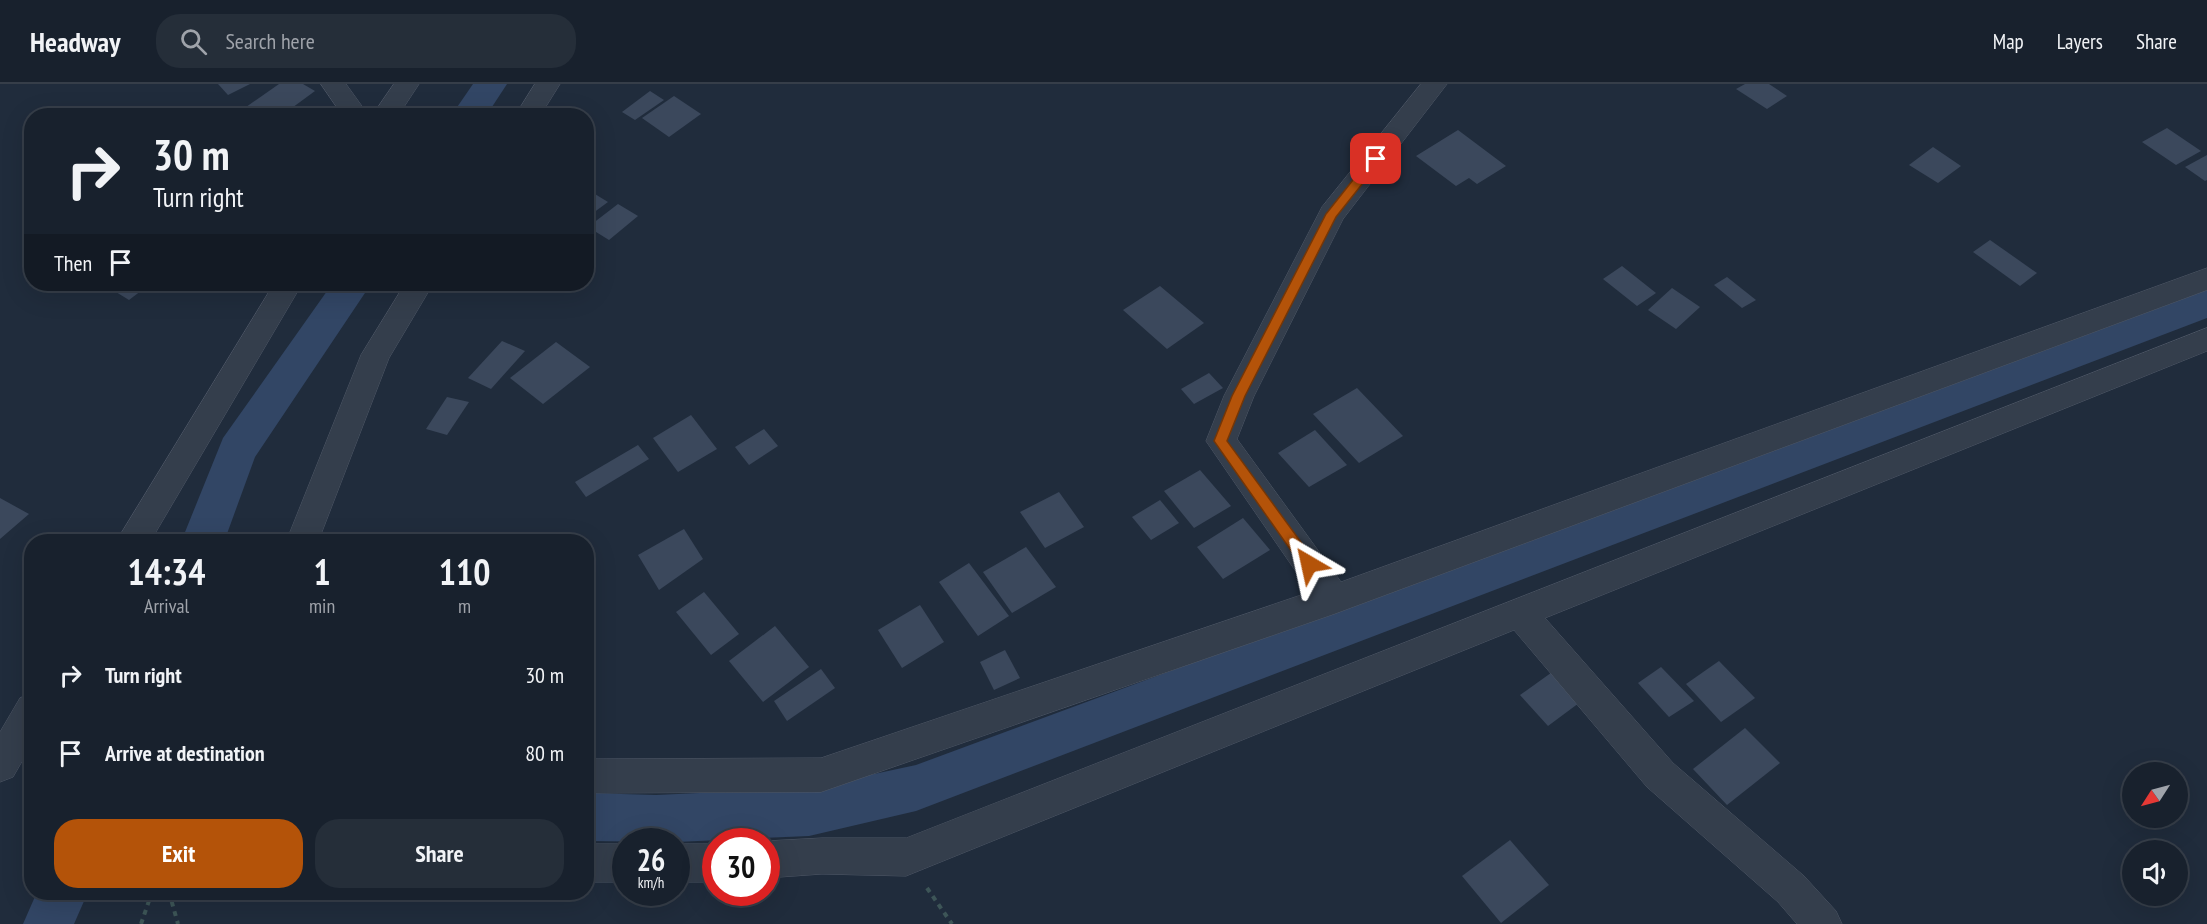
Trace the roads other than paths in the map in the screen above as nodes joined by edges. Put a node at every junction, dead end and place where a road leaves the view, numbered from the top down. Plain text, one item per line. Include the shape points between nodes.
1 (333, 84) edge
2 (407, 84) edge
3 (548, 84) edge
4 (1436, 84) edge
5 (351, 108) edge
6 (390, 108) edge
7 (532, 108) edge
8 (2207, 279) edge
9 (284, 291) edge
10 (415, 291) edge
11 (2207, 339) edge
12 (137, 534) edge
13 (305, 534) edge
14 (1334, 599) junction
15 (1521, 614) junction
16 (24, 724) edge
17 (0, 765) edge
18 (594, 776) edge
19 (780, 859) edge
20 (594, 863) edge
21 (612, 863) edge
22 (1823, 924) edge

1 - 5 street
2 - 6 street
3 - 7 street
4 - 14 street via 1332,214 1239,396 1221,441
8 - 14 street
9 - 12 street
10 - 13 street via 376,356
11 - 15 street
14 - 18 street via 821,775
15 - 19 street via 906,857
15 - 22 street via 1660,775 1791,889
16 - 17 street
20 - 21 street

